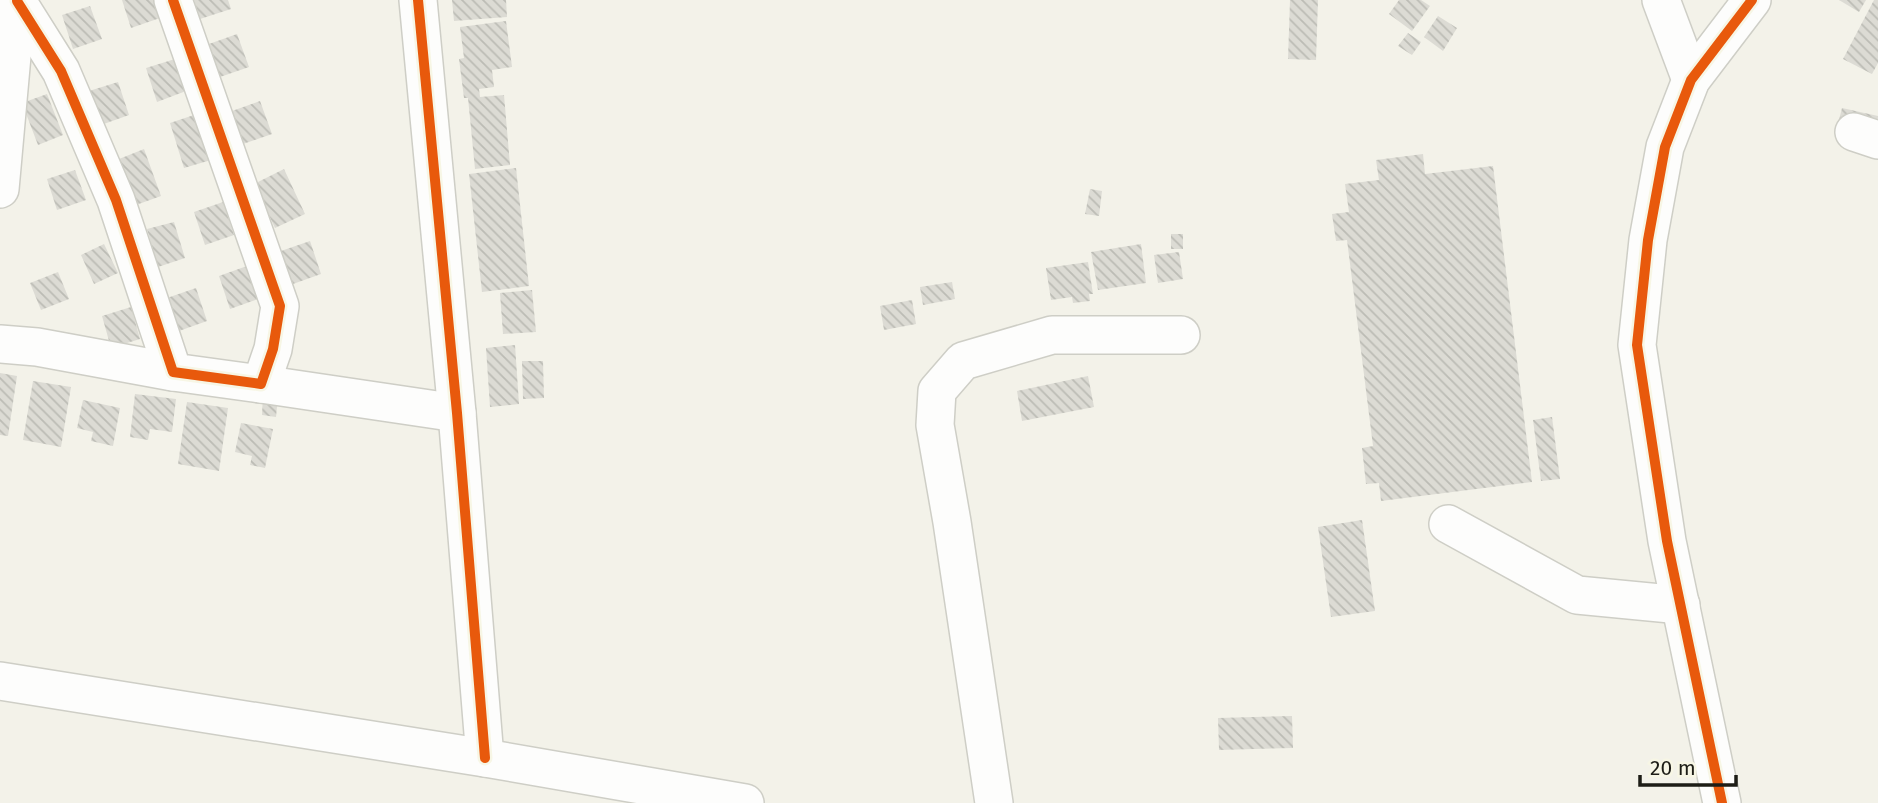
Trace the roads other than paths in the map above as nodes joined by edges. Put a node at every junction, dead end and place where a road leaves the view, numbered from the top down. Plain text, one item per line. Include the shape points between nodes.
1 (17, 0) edge
2 (173, 0) edge
3 (418, 0) edge
4 (1661, 0) edge
5 (1752, 0) edge
6 (1691, 80) junction
7 (0, 188) edge
8 (1181, 335) dead end
9 (0, 344) edge
10 (173, 372) junction
11 (261, 384) junction
12 (457, 413) junction
13 (1448, 524) dead end
14 (1681, 605) junction
15 (0, 681) edge
16 (485, 758) junction
17 (745, 803) edge
18 (994, 803) edge
19 (1722, 803) edge

1 - 7 street
1 - 10 street via 61,71 116,200
2 - 11 street via 280,306
3 - 12 street
4 - 6 street
5 - 6 street
6 - 14 street via 1665,147 1648,240 1637,345
8 - 18 street via 1052,335 963,361 937,391 935,425
9 - 10 street
10 - 11 street
11 - 12 street
12 - 16 street
13 - 14 street via 1577,595
14 - 19 street
15 - 16 street
16 - 17 street

